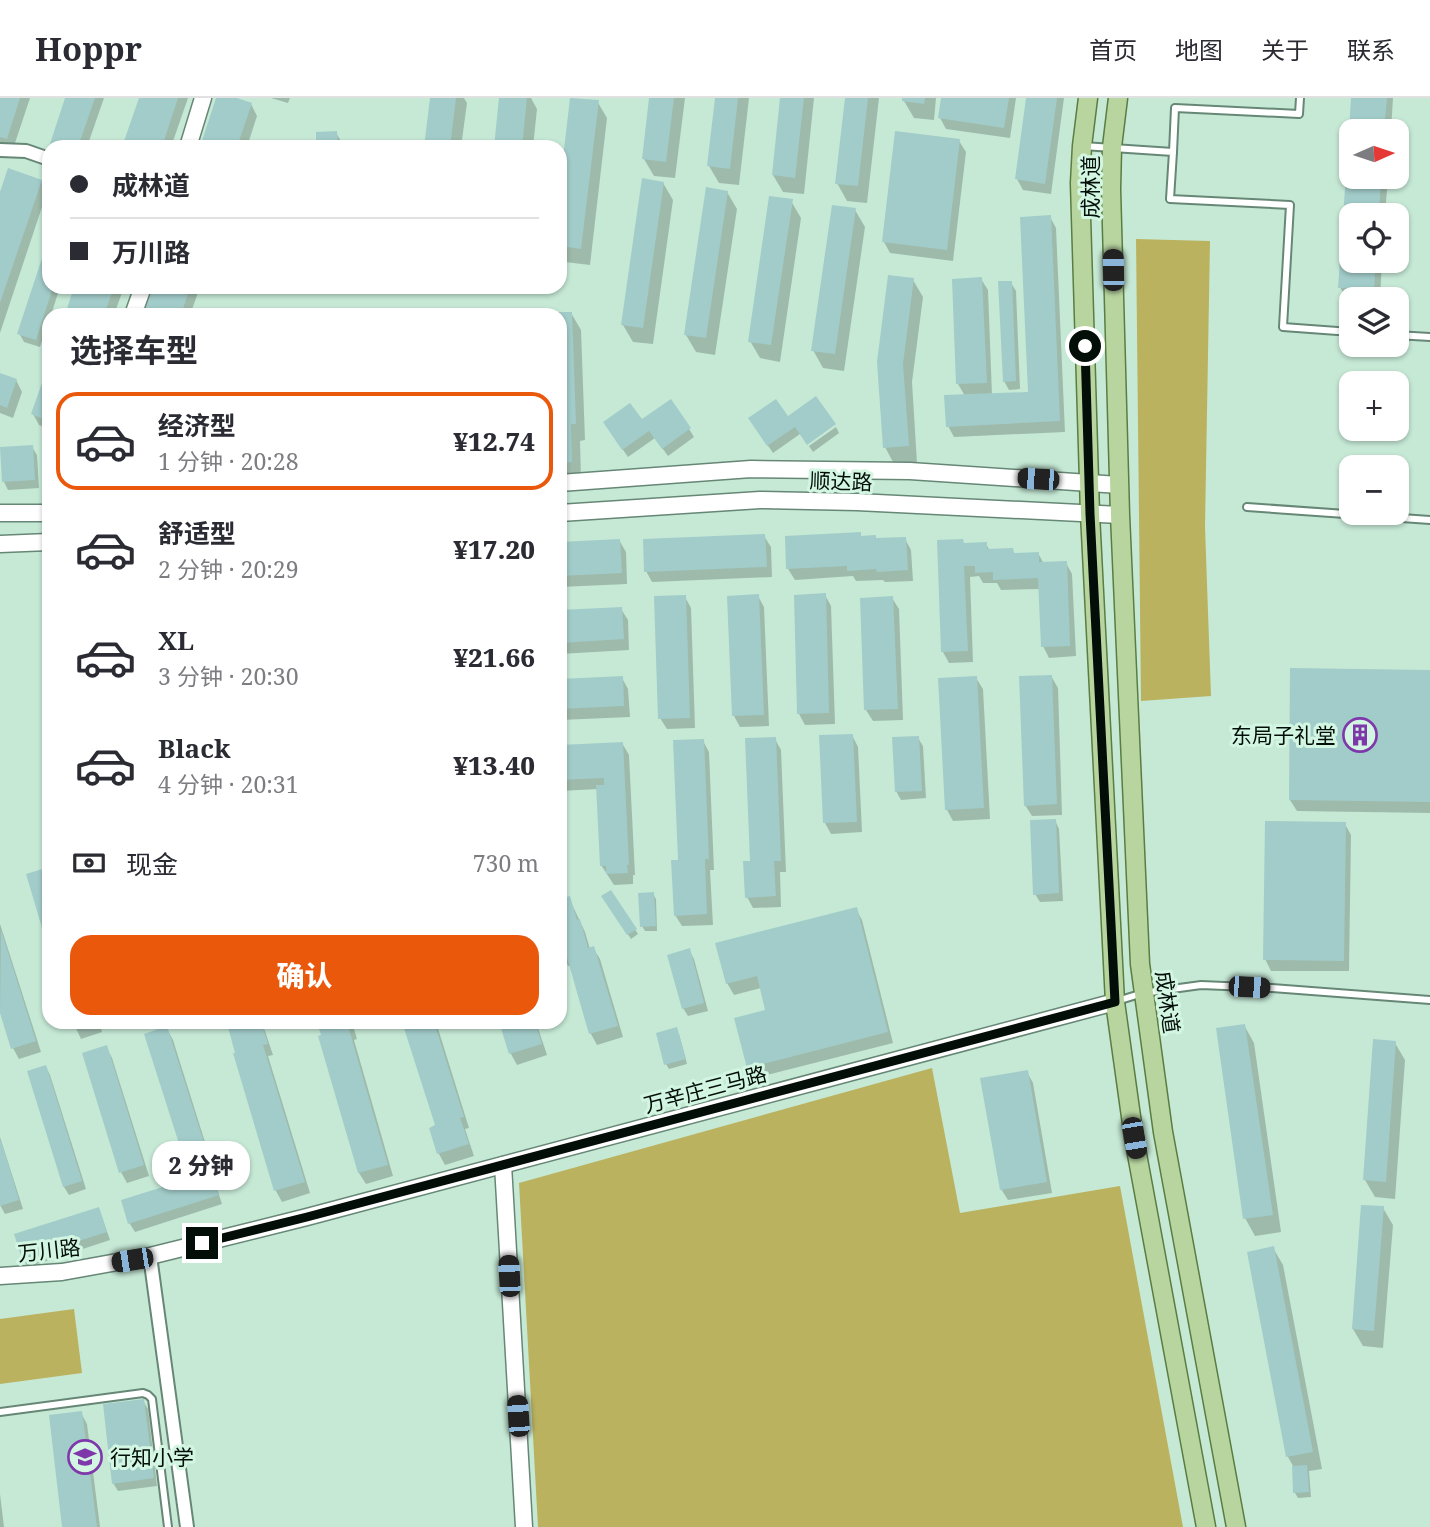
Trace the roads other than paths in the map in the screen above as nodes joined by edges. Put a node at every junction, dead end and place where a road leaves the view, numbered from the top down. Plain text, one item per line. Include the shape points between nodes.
1 (203, 98) edge
2 (1088, 98) edge
3 (1118, 98) edge
4 (1300, 98) edge
5 (190, 140) edge
6 (1082, 146) junction
7 (1112, 147) junction
8 (0, 149) edge
9 (1173, 152) junction
10 (42, 157) edge
11 (1339, 331) edge
12 (1409, 336) edge
13 (1430, 337) edge
14 (567, 482) edge
15 (1089, 482) junction
16 (1119, 485) junction
17 (1247, 507) dead end
18 (0, 513) edge
19 (42, 513) edge
20 (567, 513) edge
21 (1090, 514) junction
22 (1120, 515) junction
23 (1430, 520) edge
24 (42, 542) edge
25 (0, 544) edge
26 (1143, 993) junction
27 (1430, 999) edge
28 (1115, 1002) junction
29 (503, 1165) junction
30 (307, 1217) joint
31 (150, 1256) junction
32 (0, 1276) edge
33 (0, 1412) edge
34 (186, 1523) edge
35 (169, 1524) edge
36 (524, 1527) edge
37 (1206, 1527) edge
38 (1236, 1527) edge

1 - 5 street
2 - 6 main road, 成林道
3 - 7 main road, 成林道
4 - 9 lane via 1298,114 1175,108
6 - 7 lane
6 - 15 main road, 成林道
7 - 9 lane
7 - 16 main road, 成林道
8 - 10 street
9 - 11 lane via 1170,198 1290,205 1283,327
12 - 13 lane
14 - 15 street, 顺达路 via 751,469 909,471
15 - 16 street, 顺达路
15 - 21 main road, 成林道
16 - 22 main road, 成林道
17 - 23 lane
18 - 19 street
20 - 21 street, 顺达路 via 760,500
21 - 22 street, 顺达路
21 - 28 main road, 成林道
22 - 26 main road, 成林道
24 - 25 street
26 - 27 lane via 1201,985
26 - 28 lane
26 - 38 main road, 成林道 via 1163,1132
28 - 29 street, 万辛庄三马路
28 - 37 main road, 成林道 via 1134,1138
29 - 30 street, 万辛庄三马路
29 - 36 street
30 - 31 street, 万川路
31 - 32 street, 万川路 via 62,1272
31 - 34 street
33 - 35 lane via 148,1395
34 - 35 lane

